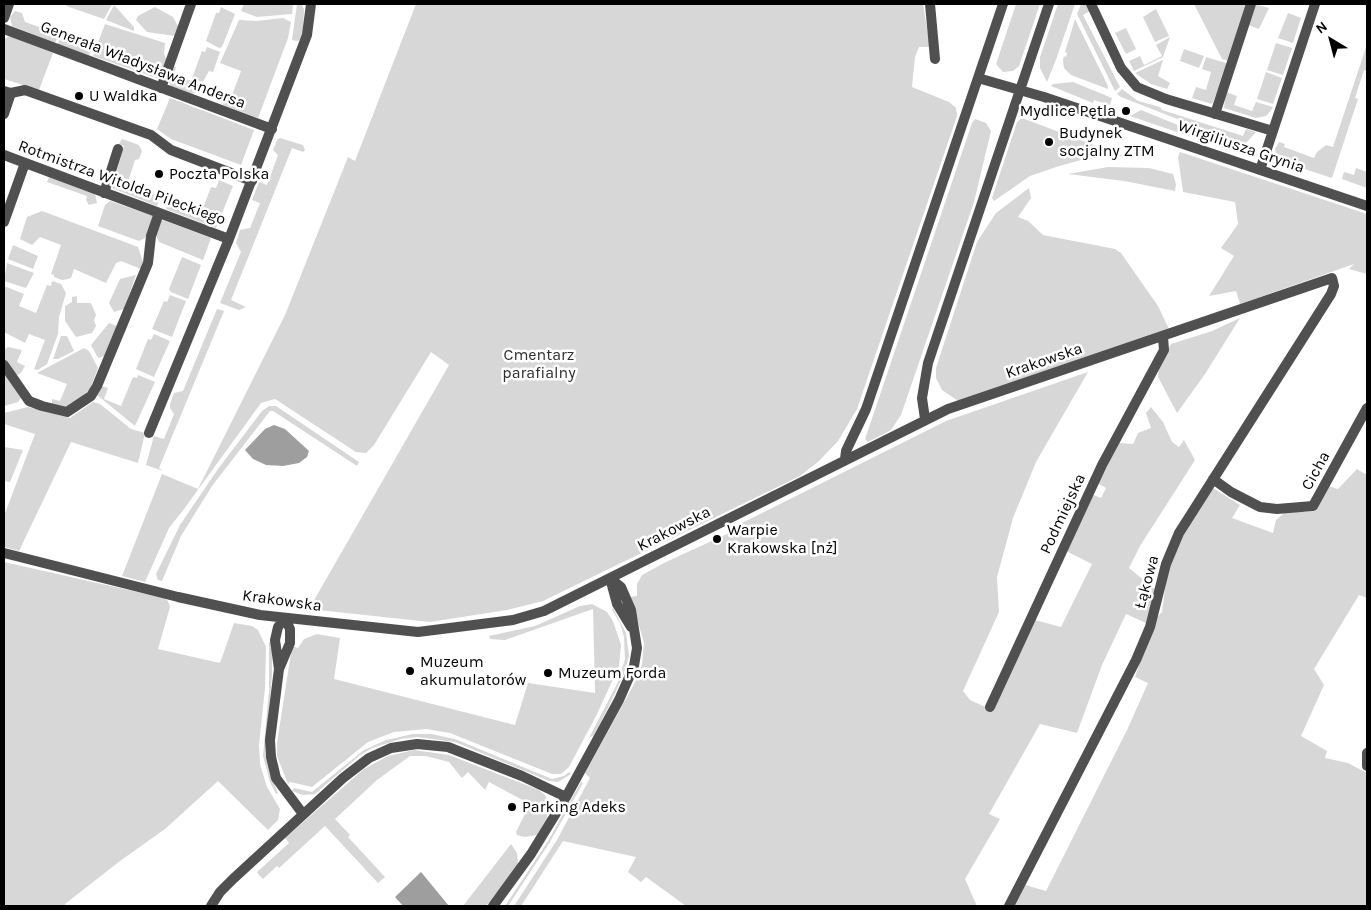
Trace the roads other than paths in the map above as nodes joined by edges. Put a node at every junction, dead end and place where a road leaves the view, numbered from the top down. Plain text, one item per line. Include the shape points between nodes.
1 (9, 4) edge
2 (191, 4) edge
3 (311, 4) edge
4 (930, 4) edge
5 (1003, 4) edge
6 (1049, 4) edge
7 (1091, 4) edge
8 (1251, 4) edge
9 (1315, 4) edge
10 (4, 18) edge
11 (4, 29) edge
12 (935, 58) dead end
13 (978, 78) junction
14 (162, 88) junction
15 (1020, 89) junction
16 (7, 92) edge
17 (4, 114) edge
18 (1215, 114) junction
19 (272, 129) junction
20 (1273, 132) junction
21 (118, 149) dead end
22 (4, 155) edge
23 (25, 163) junction
24 (1260, 170) junction
25 (252, 181) junction
26 (104, 193) junction
27 (1367, 206) edge
28 (159, 213) junction
29 (4, 222) edge
30 (229, 239) junction
31 (1332, 278) joint
32 (1163, 337) junction
33 (4, 366) edge
34 (1367, 408) edge
35 (925, 419) junction
36 (149, 433) dead end
37 (845, 459) junction
38 (1213, 479) junction
39 (4, 553) edge
40 (610, 578) junction
41 (285, 618) junction
42 (279, 669) junction
43 (990, 707) dead end
44 (1367, 753) edge
45 (1367, 766) edge
46 (566, 797) junction
47 (304, 814) junction
48 (211, 906) edge
49 (493, 906) edge
50 (1009, 906) edge

1 - 10 street
2 - 14 street
3 - 19 street, Rotmistrza Witolda Pileckiego via 307,35
4 - 12 street
5 - 13 street
6 - 15 street
7 - 18 street via 1121,68 1136,87
8 - 18 street
9 - 20 street
11 - 14 street, Generała Władysława Andersa
13 - 15 street, Wirgiliusza Grynia
13 - 37 street via 866,409
14 - 19 street, Generała Władysława Andersa
15 - 24 street, Wirgiliusza Grynia
15 - 35 street via 925,375 922,408
16 - 17 street
16 - 25 street via 32,92 152,135 171,150
18 - 20 street
19 - 25 street, Rotmistrza Witolda Pileckiego
20 - 24 street
21 - 26 street
22 - 23 street, Rotmistrza Witolda Pileckiego
23 - 26 street, Rotmistrza Witolda Pileckiego
23 - 29 street
24 - 27 street, Wirgiliusza Grynia
25 - 30 street, Rotmistrza Witolda Pileckiego
26 - 28 street, Rotmistrza Witolda Pileckiego
28 - 30 street, Rotmistrza Witolda Pileckiego
28 - 33 street via 151,236 148,263 91,396 67,412 59,412 29,401
30 - 36 street, Rotmistrza Witolda Pileckiego
31 - 32 street, Krakowska
31 - 38 street, Łąkowa via 1331,294
32 - 35 street, Krakowska
32 - 43 street, Podmiejska via 1164,350 1102,465
34 - 38 street, Cicha via 1313,506 1260,507
35 - 37 street, Krakowska
37 - 40 street, Krakowska
38 - 50 street, Łąkowa via 1171,549 1150,627 1123,686
39 - 41 street, Krakowska via 178,597
40 - 41 street, Krakowska via 544,610 483,626 418,632
40 - 46 street via 627,597 637,648 628,681
41 - 42 street via 278,627 275,640
41 - 42 street via 290,629 290,643
42 - 47 street via 270,740 271,757 276,778
44 - 45 street
46 - 47 street via 448,747 417,744 391,748 369,758
46 - 49 street via 531,854
47 - 48 street via 233,879

